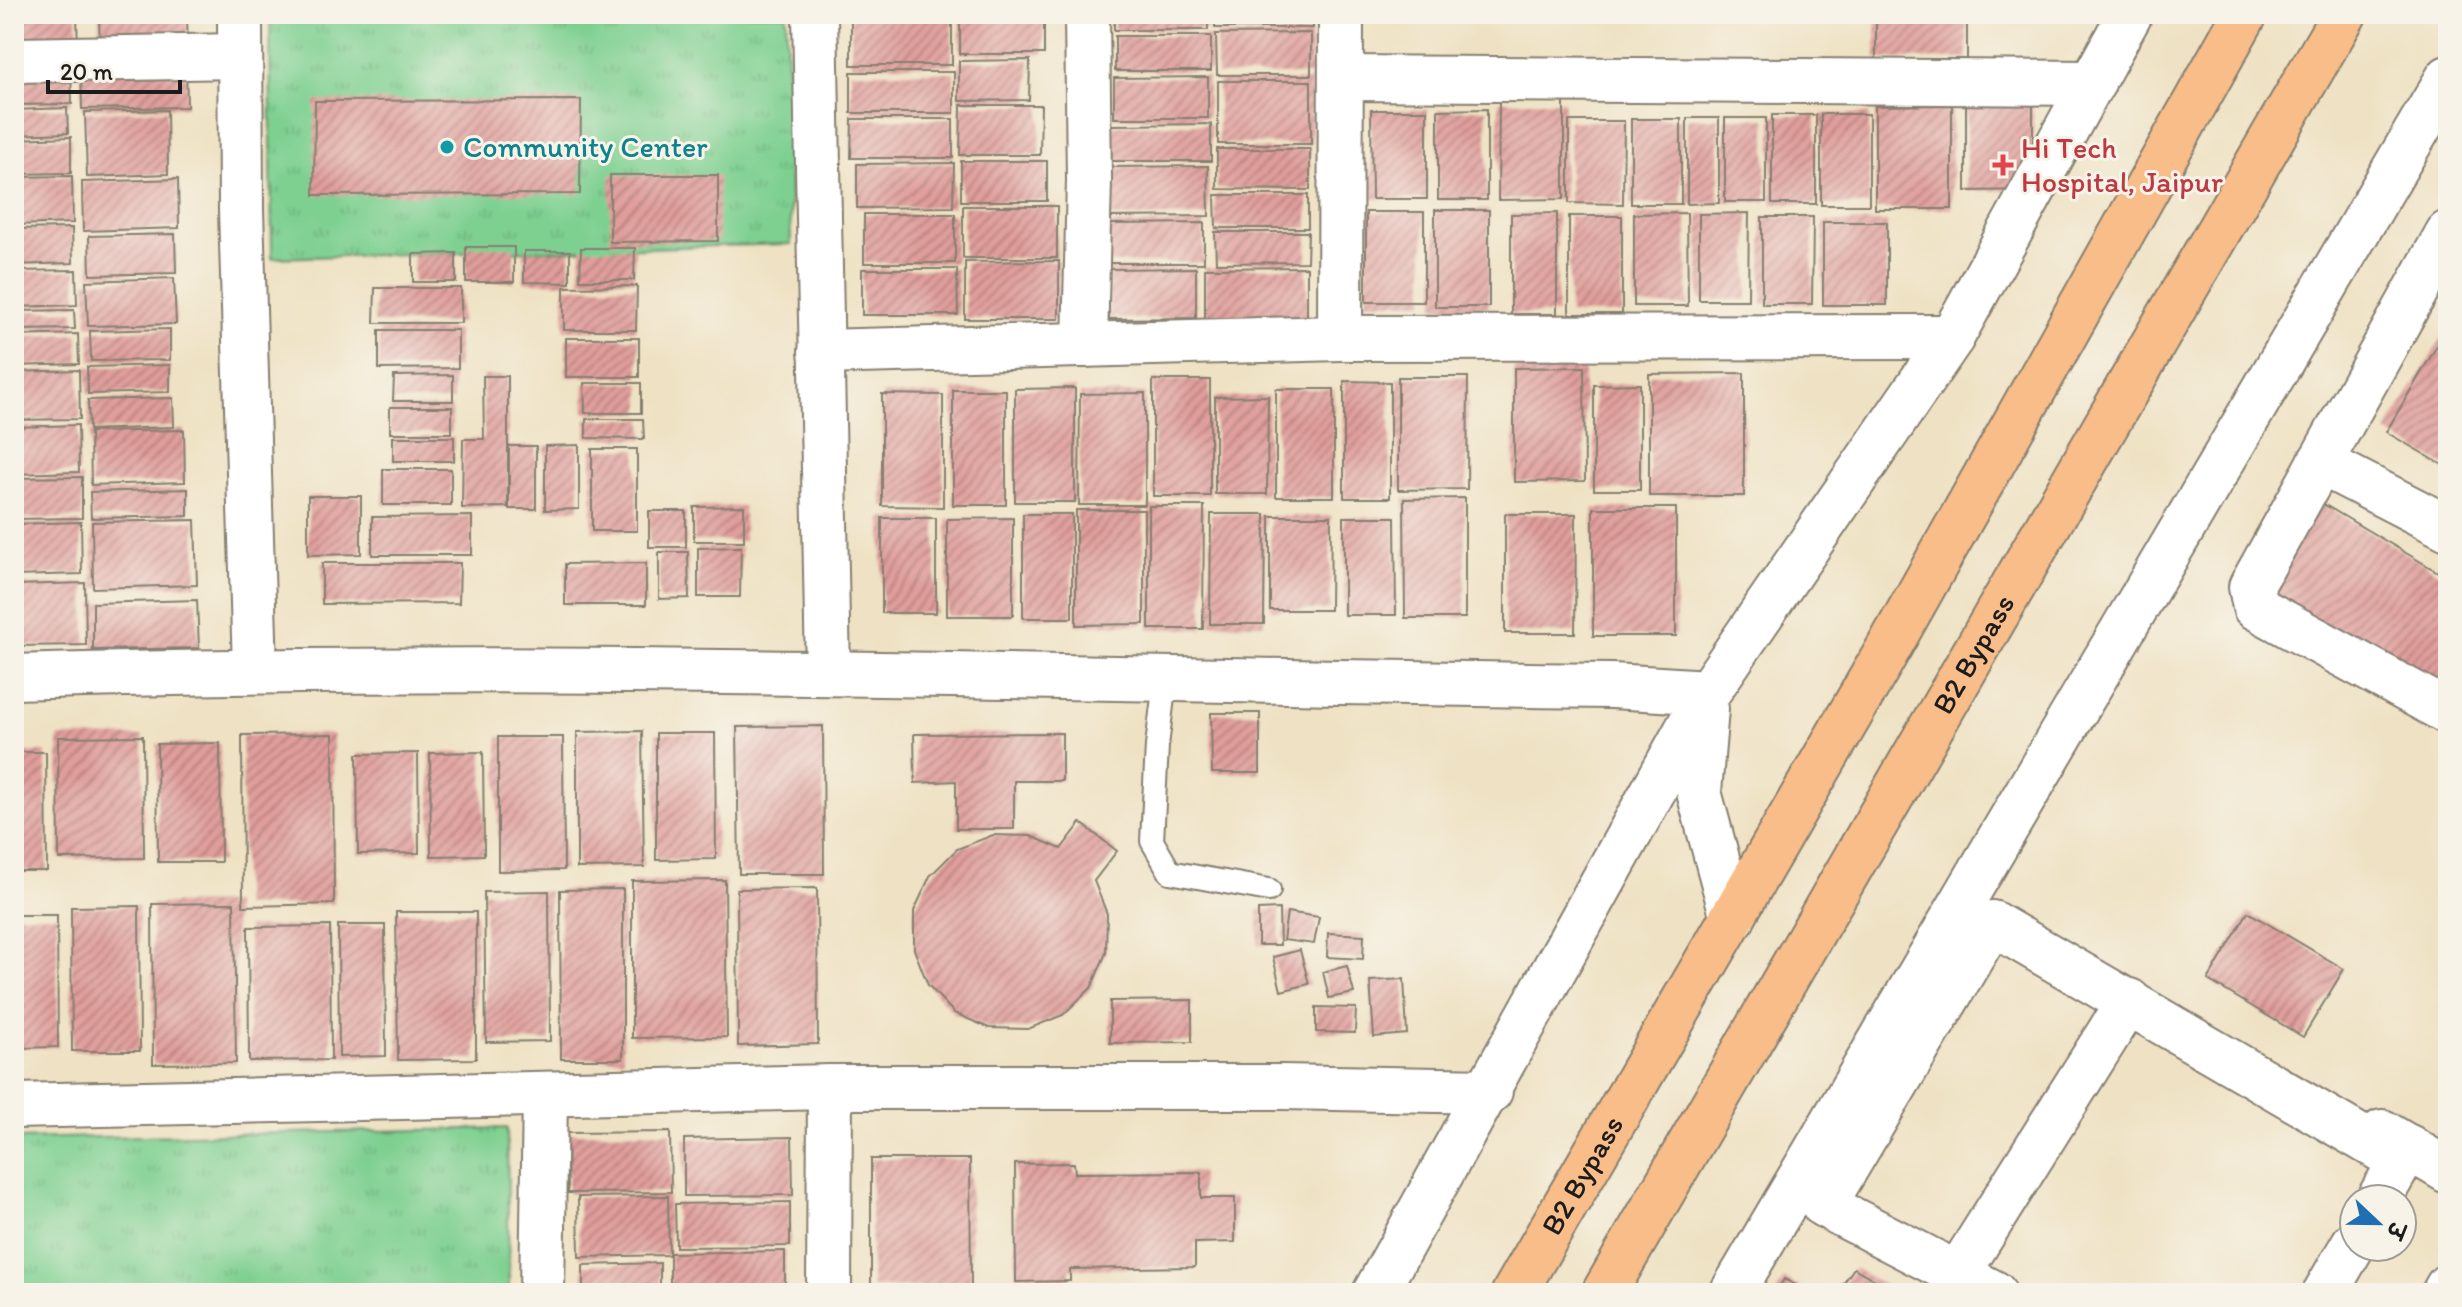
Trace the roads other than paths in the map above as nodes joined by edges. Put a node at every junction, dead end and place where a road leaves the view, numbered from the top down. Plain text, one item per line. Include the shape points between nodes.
1 (815, 14) edge
2 (1087, 14) edge
3 (1341, 14) edge
4 (2130, 14) edge
5 (2245, 14) edge
6 (2344, 14) edge
7 (240, 35) edge
8 (14, 60) edge
9 (1341, 78) junction
10 (2448, 78) edge
11 (2093, 83) junction
12 (2448, 233) edge
13 (1952, 337) junction
14 (1340, 338) junction
15 (1085, 345) junction
16 (821, 352) junction
17 (2320, 462) junction
18 (2448, 528) edge
19 (255, 669) junction
20 (828, 673) junction
21 (14, 677) edge
22 (1165, 681) junction
23 (1708, 692) junction
24 (2448, 712) edge
25 (1970, 888) junction
26 (1269, 890) dead end
27 (1733, 918) junction
28 (2064, 954) junction
29 (2129, 1001) junction
30 (830, 1087) junction
31 (1490, 1091) junction
32 (545, 1095) junction
33 (14, 1106) edge
34 (2405, 1154) junction
35 (2448, 1171) edge
36 (2388, 1183) edge
37 (2342, 1263) edge
38 (1976, 1284) edge
39 (2448, 1286) edge
40 (542, 1293) edge
41 (829, 1293) edge
42 (1375, 1293) edge
43 (1514, 1293) edge
44 (1604, 1293) edge
45 (1732, 1293) edge
46 (2325, 1293) edge
47 (2444, 1293) edge

1 - 16 street
2 - 15 street
3 - 9 street
4 - 11 street
5 - 27 main road, B2 Bypass
6 - 44 main road, B2 Bypass
7 - 8 street
7 - 19 street
9 - 11 street
9 - 14 street
10 - 25 street
11 - 13 street
12 - 17 street
13 - 14 street
13 - 23 street
14 - 15 street
15 - 16 street
16 - 20 street
17 - 18 street
17 - 24 street via 2259,567 2251,587 2255,607
19 - 20 street
19 - 21 street
20 - 22 street
22 - 23 street via 1612,686
22 - 26 lane via 1152,841 1170,872
23 - 27 street via 1699,792
23 - 31 street
25 - 28 street
25 - 45 street
27 - 43 main road, B2 Bypass
28 - 29 street
28 - 34 street
28 - 38 street via 1992,923 1824,1205
29 - 34 street
29 - 38 street
30 - 31 street
30 - 32 street
30 - 41 street
31 - 42 street
32 - 33 street
32 - 40 street
34 - 35 street
34 - 36 street
37 - 46 street
39 - 47 street

